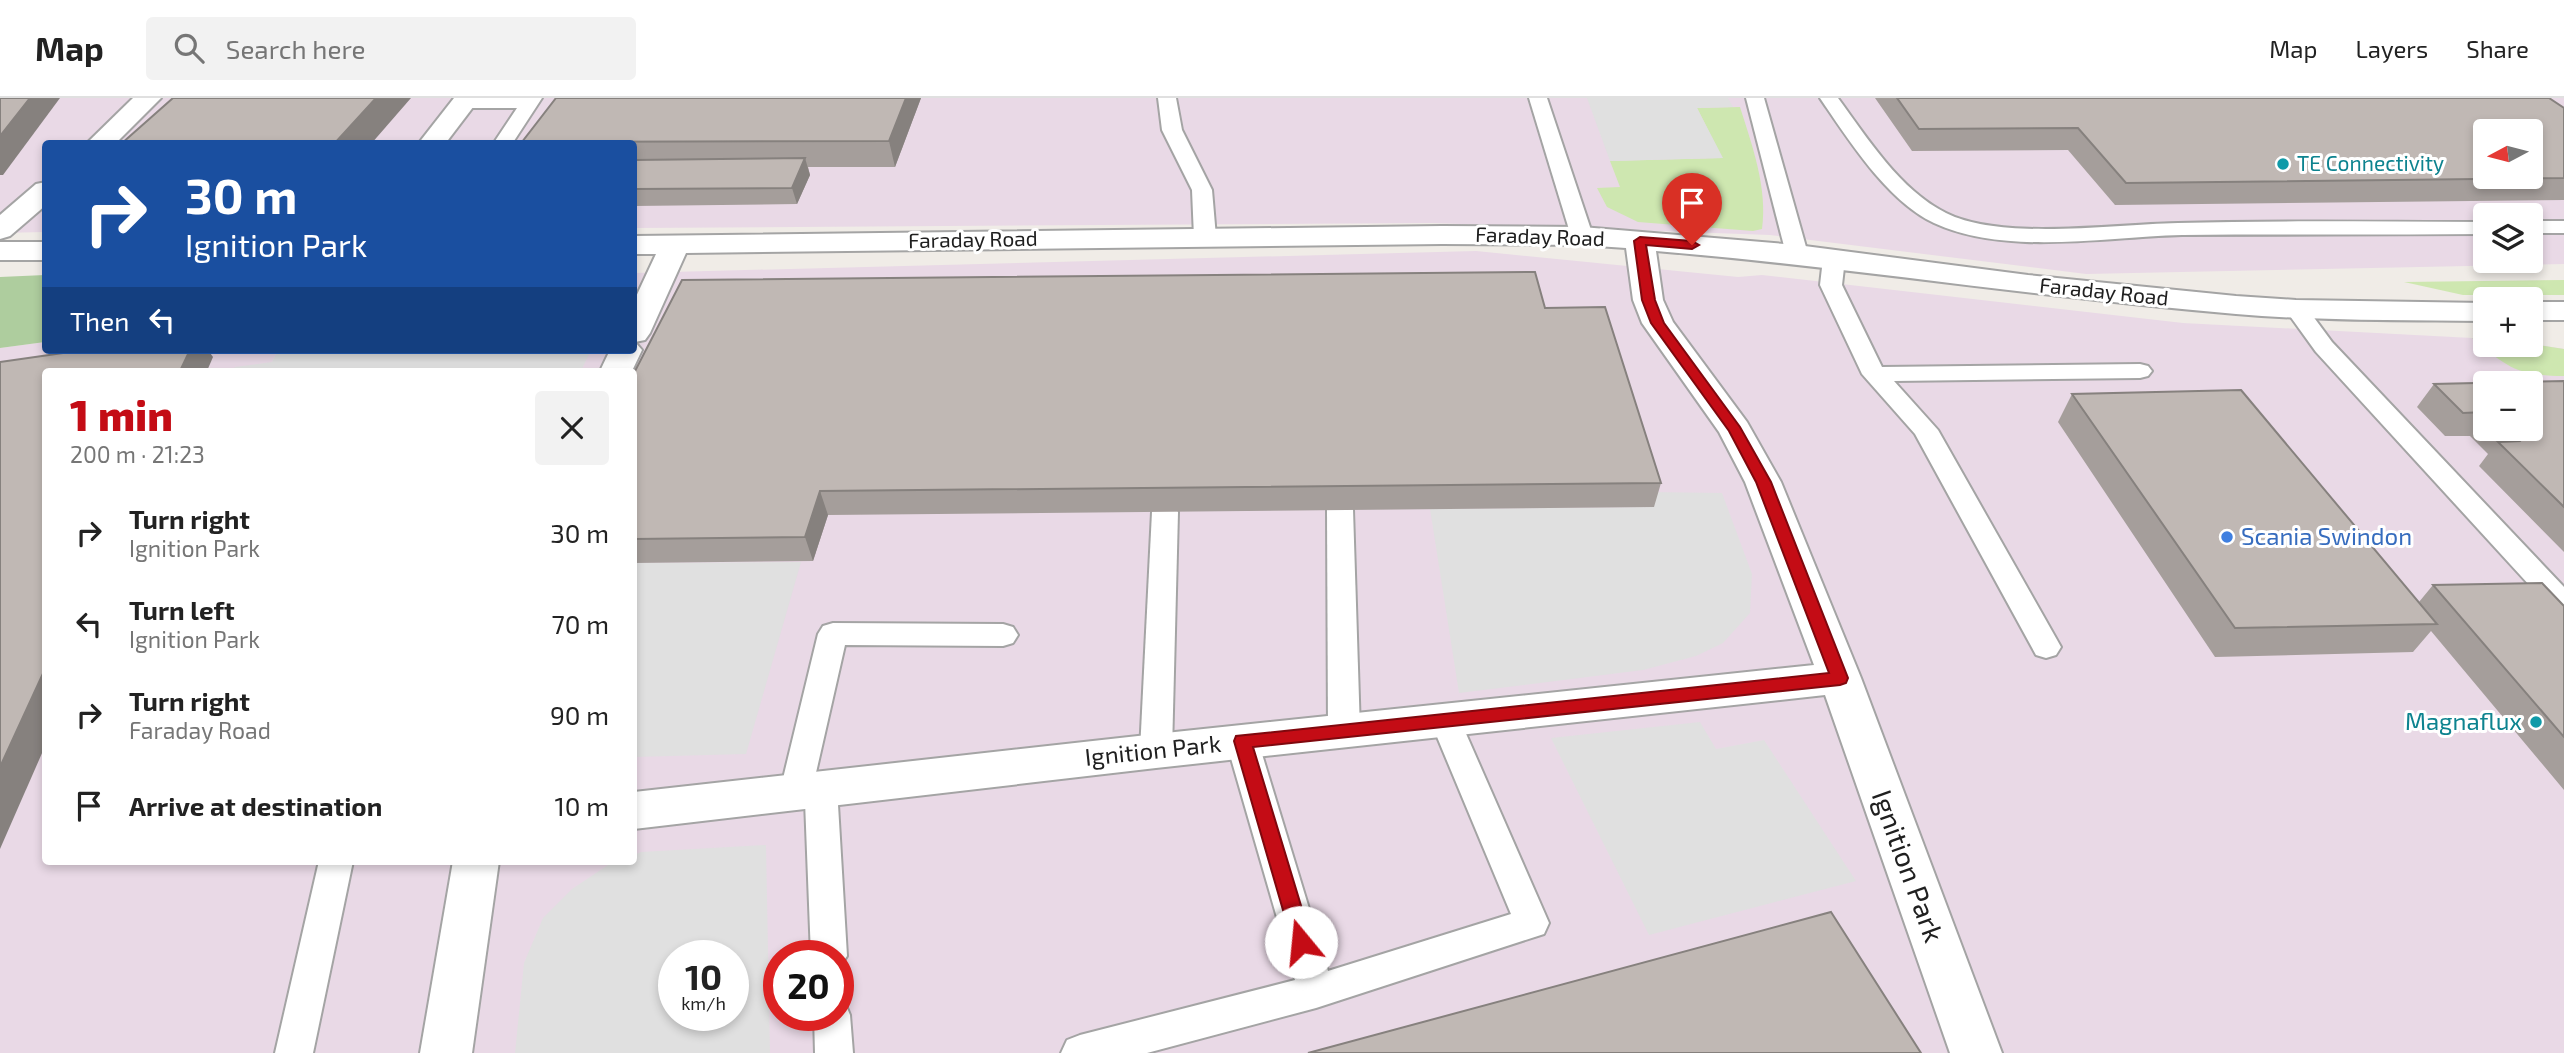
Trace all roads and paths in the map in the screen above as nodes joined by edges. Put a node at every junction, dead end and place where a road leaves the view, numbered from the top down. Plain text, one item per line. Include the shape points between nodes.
1 (148, 98) edge
2 (1167, 98) edge
3 (1538, 98) edge
4 (1755, 98) edge
5 (1829, 98) edge
6 (466, 100) edge
7 (532, 100) edge
8 (103, 140) edge
9 (434, 140) edge
10 (505, 140) edge
11 (42, 193) edge
12 (2543, 227) edge
13 (2564, 227) edge
14 (2473, 228) edge
15 (0, 230) edge
16 (1582, 236) junction
17 (1205, 237) junction
18 (1640, 241) junction
19 (637, 245) edge
20 (675, 245) junction
21 (0, 251) edge
22 (42, 251) edge
23 (1797, 254) junction
24 (1834, 259) junction
25 (2296, 309) junction
26 (2564, 311) edge
27 (2473, 312) edge
28 (2543, 312) edge
29 (637, 327) edge
30 (2140, 372) dead end
31 (1874, 374) junction
32 (1340, 510) edge
33 (1165, 512) edge
34 (2564, 605) edge
35 (1003, 635) dead end
36 (2046, 647) dead end
37 (1840, 678) junction
38 (1444, 720) junction
39 (1344, 731) junction
40 (1242, 741) junction
41 (1156, 751) junction
42 (808, 790) junction
43 (637, 811) edge
44 (335, 865) edge
45 (475, 865) edge
46 (827, 940) edge
47 (1316, 991) junction
48 (833, 1031) edge
49 (294, 1053) edge
50 (446, 1053) edge
51 (834, 1053) edge
52 (1080, 1053) edge
53 (1976, 1053) edge

1 - 8 street
2 - 17 lane via 1172,130 1202,190
3 - 16 lane
4 - 23 lane
5 - 14 lane via 1876,158 1922,206 1959,225 1983,230
6 - 7 lane
6 - 9 street
7 - 10 lane
11 - 15 street
12 - 13 lane
16 - 17 street, Faraday Road
16 - 18 street, Faraday Road
17 - 20 street, Faraday Road
18 - 23 street, Faraday Road
18 - 37 street, Ignition Park via 1648,300 1658,323 1735,430 1763,482
19 - 20 street, Faraday Road
20 - 29 street
21 - 22 street
23 - 24 street, Faraday Road
24 - 25 street, Faraday Road via 2028,284
24 - 31 lane via 1831,285
25 - 27 street, Faraday Road
25 - 34 lane via 2324,347
26 - 28 street
30 - 31 lane
31 - 36 lane via 1925,430
32 - 39 lane
33 - 41 lane
35 - 42 lane via 832,634
37 - 38 street, Ignition Park
37 - 53 street, Ignition Park
38 - 39 street, Ignition Park
38 - 47 lane via 1532,923
39 - 40 street, Ignition Park
40 - 41 street, Ignition Park
40 - 47 lane
41 - 42 street, Ignition Park
42 - 43 street, Ignition Park
42 - 46 lane
44 - 49 lane
45 - 50 street
47 - 52 lane
48 - 51 lane

